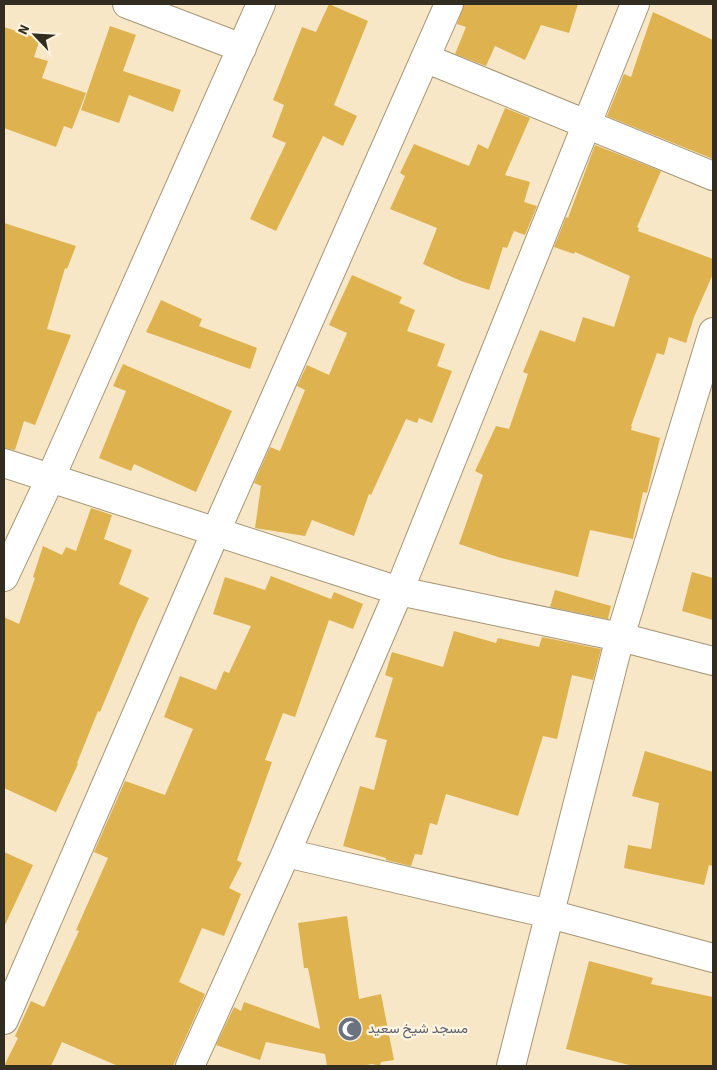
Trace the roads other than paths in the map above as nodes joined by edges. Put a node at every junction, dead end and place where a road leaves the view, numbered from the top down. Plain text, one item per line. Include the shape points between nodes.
1 (127, 4) edge
2 (261, 4) edge
3 (449, 4) edge
4 (635, 4) edge
5 (242, 48) junction
6 (425, 58) junction
7 (586, 125) junction
8 (713, 176) edge
9 (713, 332) edge
10 (4, 463) edge
11 (50, 478) junction
12 (216, 531) junction
13 (4, 577) edge
14 (399, 591) junction
15 (620, 638) junction
16 (713, 661) edge
17 (286, 853) junction
18 (550, 914) junction
19 (713, 958) edge
20 (4, 1020) edge
21 (191, 1066) edge
22 (511, 1066) edge

1 - 5 street
2 - 5 street
3 - 6 street
4 - 7 street
5 - 11 street
6 - 7 street
6 - 12 street
7 - 8 street
7 - 14 street
9 - 15 street
10 - 11 street
11 - 12 street
11 - 13 street
12 - 14 street
12 - 20 street
14 - 15 street
14 - 17 street
15 - 16 street
15 - 18 street
17 - 18 street
17 - 21 street
18 - 19 street
18 - 22 street

